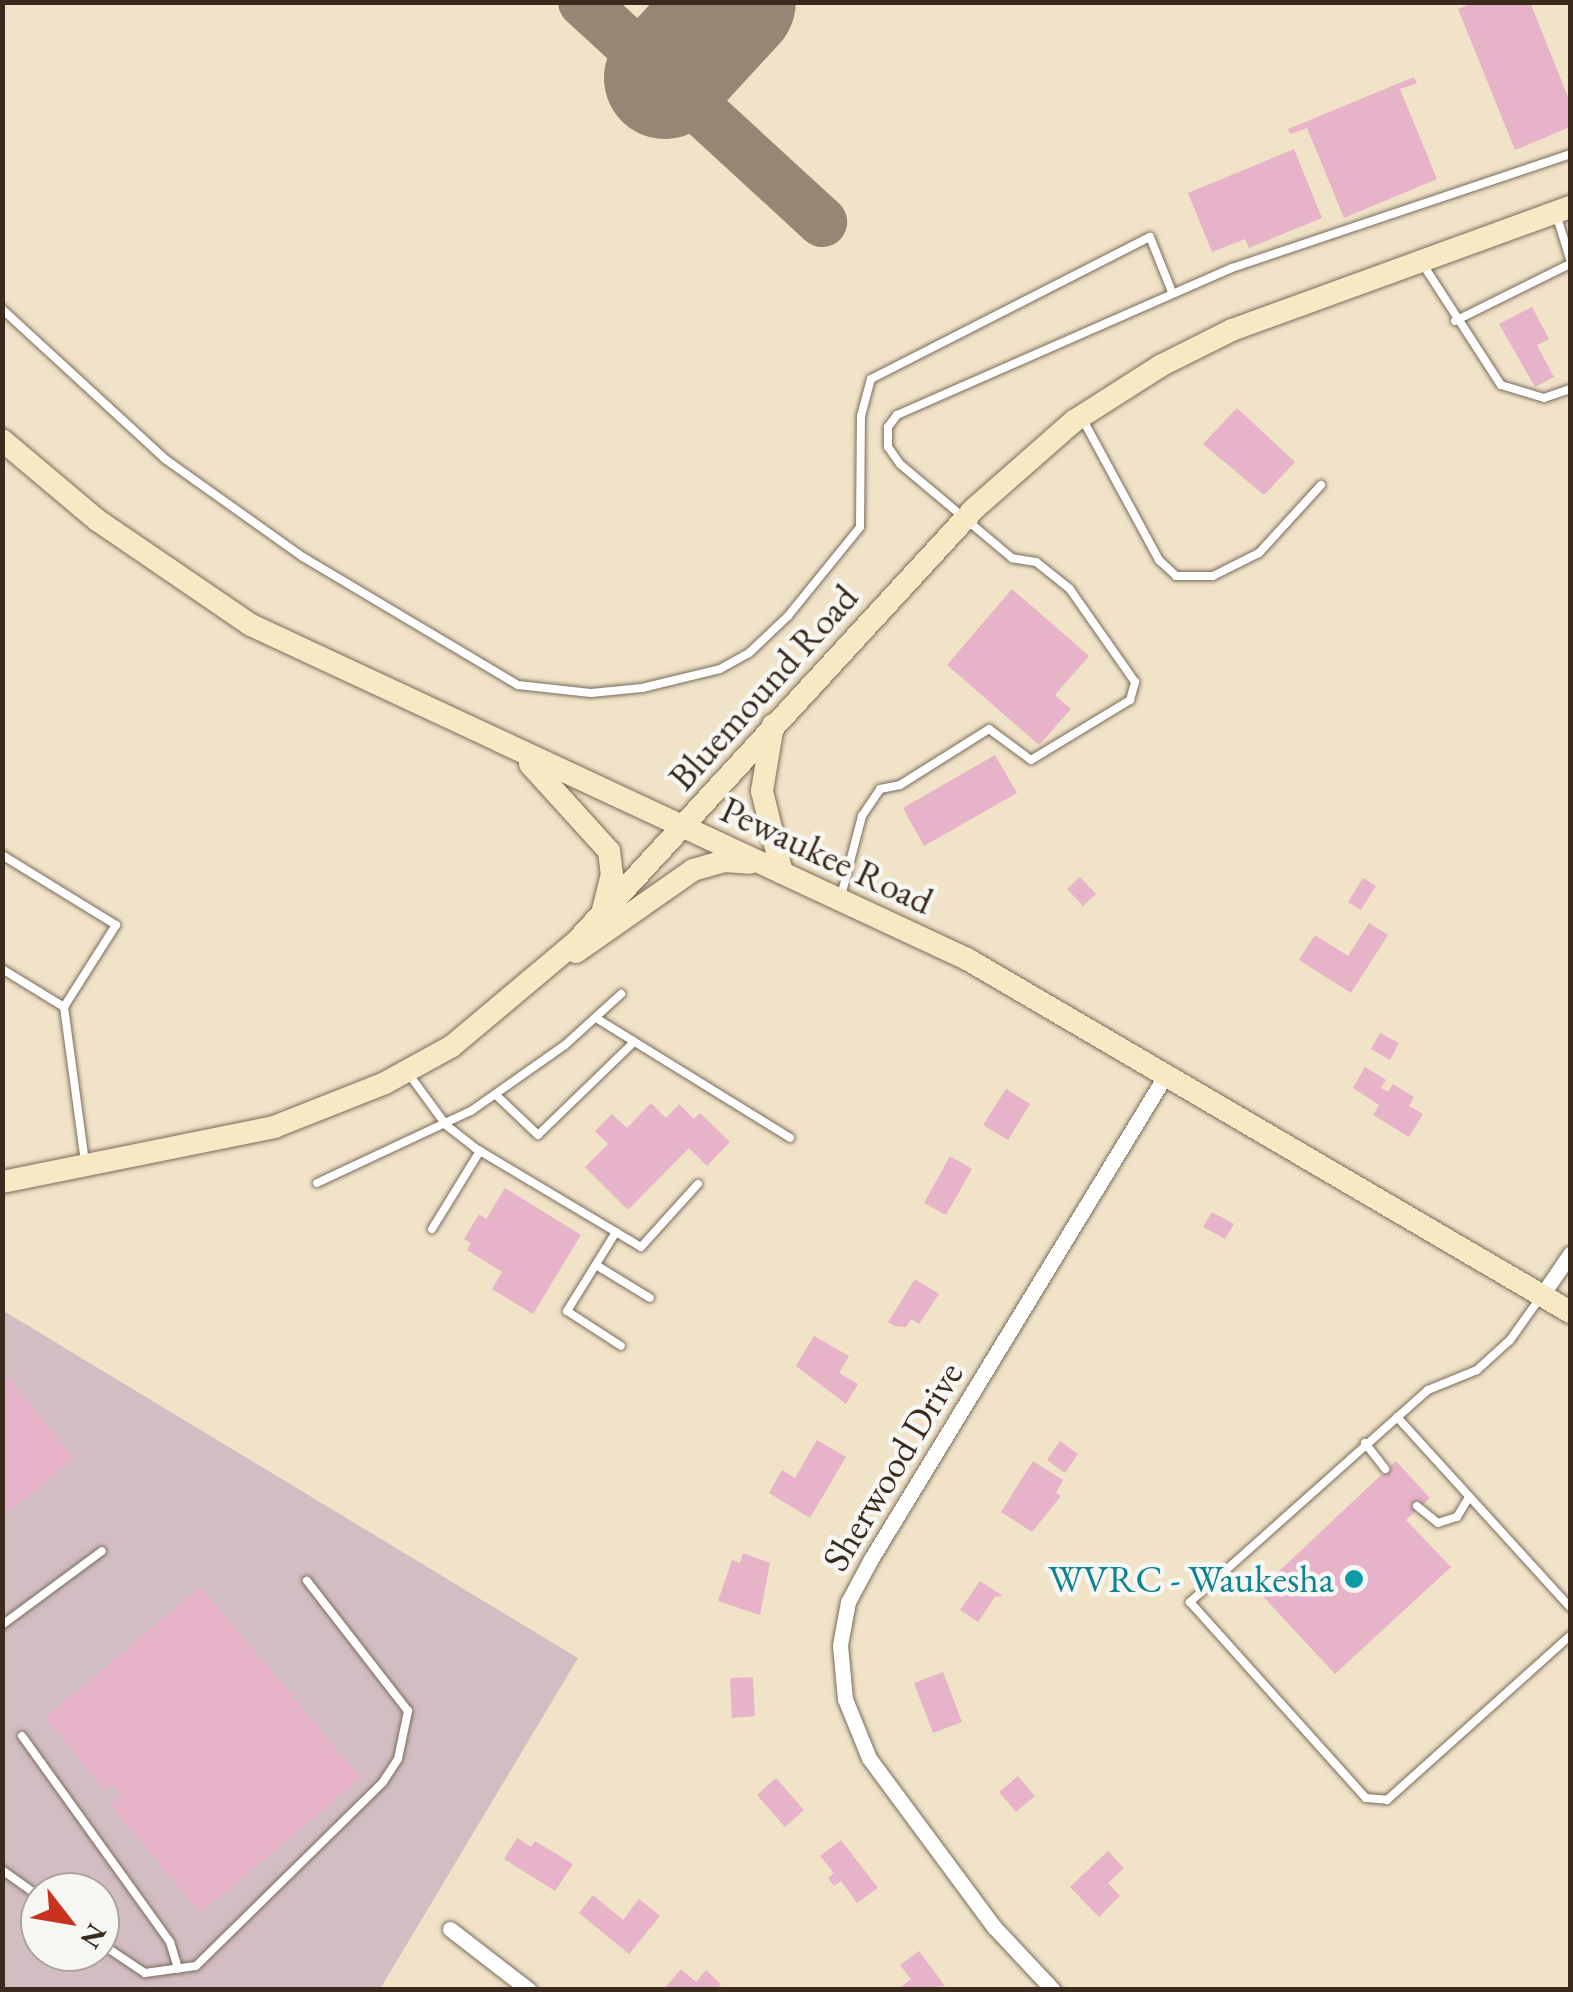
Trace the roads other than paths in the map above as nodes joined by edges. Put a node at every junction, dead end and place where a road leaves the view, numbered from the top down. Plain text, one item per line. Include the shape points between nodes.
1 (1570, 154) edge
2 (1563, 209) edge
3 (1420, 259) junction
4 (1570, 262) edge
5 (1172, 292) junction
6 (2, 309) edge
7 (1455, 321) junction
8 (1570, 389) edge
9 (1081, 416) junction
10 (2, 440) edge
11 (1321, 485) dead end
12 (967, 516) junction
13 (773, 725) junction
14 (517, 751) junction
15 (683, 827) junction
16 (2, 855) edge
17 (775, 870) junction
18 (840, 900) junction
19 (601, 918) junction
20 (560, 958) junction
21 (2, 969) edge
22 (621, 994) dead end
23 (64, 1007) junction
24 (596, 1018) junction
25 (634, 1042) junction
26 (407, 1072) junction
27 (1166, 1073) junction
28 (496, 1095) junction
29 (446, 1125) junction
30 (790, 1138) dead end
31 (480, 1151) junction
32 (85, 1166) junction
33 (2, 1182) edge
34 (317, 1183) dead end
35 (698, 1184) dead end
36 (432, 1229) dead end
37 (616, 1232) junction
38 (1570, 1254) edge
39 (596, 1265) junction
40 (1542, 1295) junction
41 (650, 1298) dead end
42 (1570, 1312) edge
43 (622, 1346) dead end
44 (1398, 1418) junction
45 (1365, 1443) junction
46 (1384, 1469) dead end
47 (1470, 1497) junction
48 (1417, 1506) dead end
49 (102, 1552) dead end
50 (306, 1581) dead end
51 (1570, 1607) edge
52 (2, 1625) edge
53 (1570, 1636) edge
54 (22, 1736) dead end
55 (450, 1929) dead end
56 (120, 1956) edge
57 (178, 1970) junction
58 (529, 1990) edge
59 (1053, 1990) edge

1 - 5 lane
2 - 3 main road, Bluemound Road
2 - 4 lane
3 - 7 lane
3 - 9 main road, Bluemound Road via 1232,330
4 - 7 lane
5 - 6 lane via 1150,237 871,378 861,416 860,527 788,616 750,652 720,668 591,693 518,685 303,558 165,459
5 - 12 lane via 897,416 888,426 888,447
7 - 8 lane via 1501,385 1544,398
9 - 11 lane via 1158,560 1176,576 1212,576 1259,552
9 - 12 main road, Bluemound Road
10 - 14 main road, Pewaukee Road via 97,520 251,625
12 - 13 main road, Bluemound Road
12 - 18 lane via 1012,558 1036,562 1070,589 1135,682 1130,700 1031,760 989,729 900,785 880,788 862,816
13 - 15 main road, Bluemound Road
13 - 17 main road via 762,791
14 - 15 main road, Pewaukee Road
14 - 19 main road via 609,851 611,879
15 - 17 main road, Pewaukee Road
15 - 19 main road, Bluemound Road
16 - 23 lane via 116,924
17 - 18 main road, Pewaukee Road
17 - 20 main road via 724,860 694,870 598,942
18 - 27 main road, Pewaukee Road via 967,960
19 - 20 main road, Bluemound Road
20 - 26 main road, Bluemound Road via 485,1023
21 - 23 lane
22 - 24 lane
23 - 32 lane
24 - 25 lane
24 - 28 lane
25 - 28 lane via 538,1135
25 - 30 lane
26 - 29 lane
26 - 32 main road, Bluemound Road via 274,1127
27 - 40 main road, Pewaukee Road
27 - 59 street, Sherwood Drive via 871,1559 848,1602 840,1645 845,1698 869,1758 994,1927
28 - 29 lane
29 - 31 lane
29 - 34 lane
31 - 36 lane
31 - 37 lane
32 - 33 main road, Bluemound Road
35 - 37 lane via 642,1247
37 - 39 lane
38 - 40 street
39 - 41 lane
39 - 43 lane via 566,1311
40 - 42 main road, Pewaukee Road
40 - 44 lane via 1510,1340 1477,1370 1428,1390
44 - 45 lane
44 - 47 lane
45 - 46 lane
45 - 53 lane via 1190,1602 1366,1798 1387,1800
47 - 48 lane via 1457,1517 1438,1523
47 - 51 lane
49 - 52 lane
50 - 57 lane via 408,1711 407,1735 382,1782 304,1853 220,1948
54 - 57 lane via 170,1942
55 - 58 street
56 - 57 lane via 145,1973

